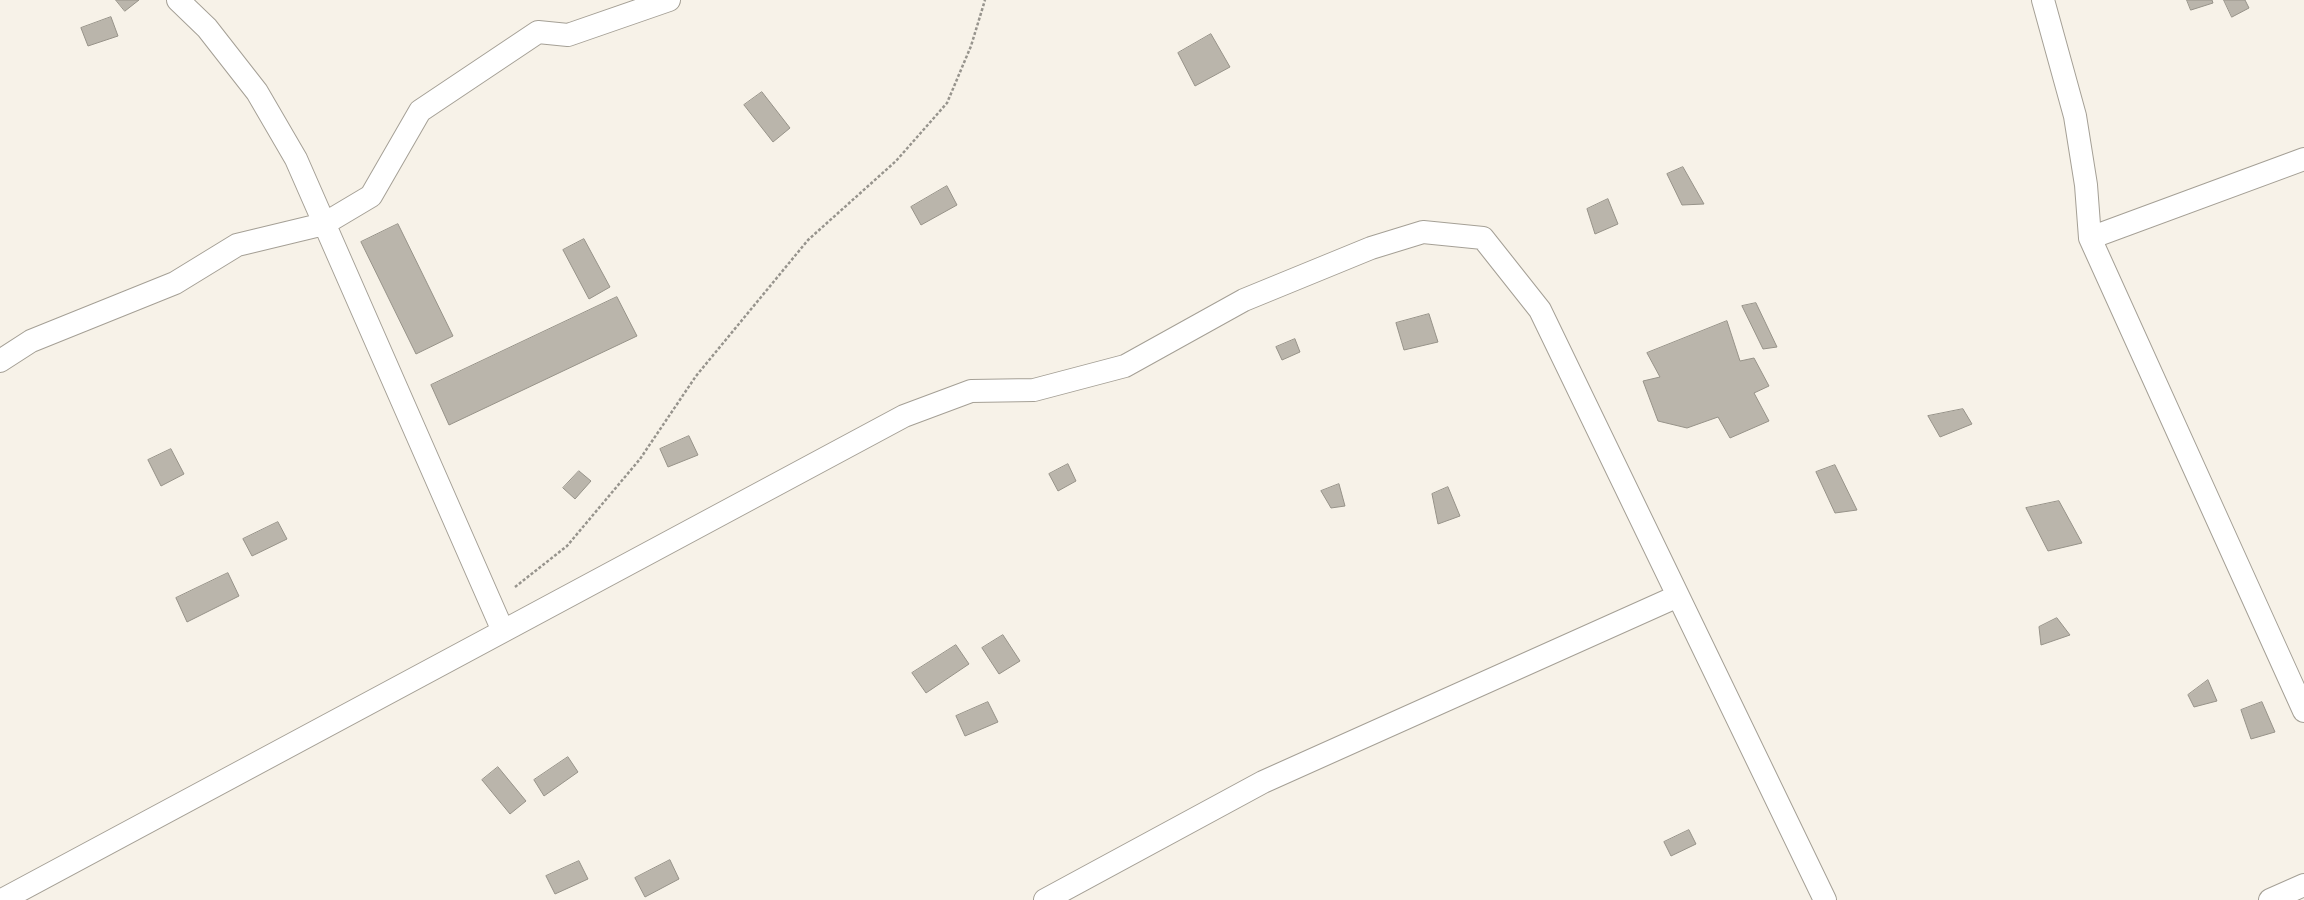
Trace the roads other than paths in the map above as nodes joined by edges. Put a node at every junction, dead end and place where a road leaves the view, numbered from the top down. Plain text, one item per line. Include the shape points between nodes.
1 (178, 0) edge
2 (669, 0) edge
3 (2043, 0) edge
4 (2304, 159) edge
5 (324, 224) junction
6 (2090, 238) junction
7 (0, 361) edge
8 (1678, 596) junction
9 (503, 631) junction
10 (2304, 711) edge
11 (2304, 885) edge
12 (2, 900) edge
13 (1045, 900) edge
14 (1826, 900) edge
15 (2270, 900) edge

1 - 5 street via 206,28 257,92 296,159
2 - 5 street via 568,35 538,32 501,56 420,112 371,196
3 - 6 street via 2075,116 2086,185
4 - 6 street
5 - 7 street via 237,245 175,283 32,341
5 - 9 street
6 - 10 street
8 - 9 street via 1540,310 1483,238 1423,232 1371,248 1244,300 1126,366 1034,390 971,391 904,416
8 - 13 street via 1263,782
8 - 14 street
9 - 12 street
11 - 15 street

